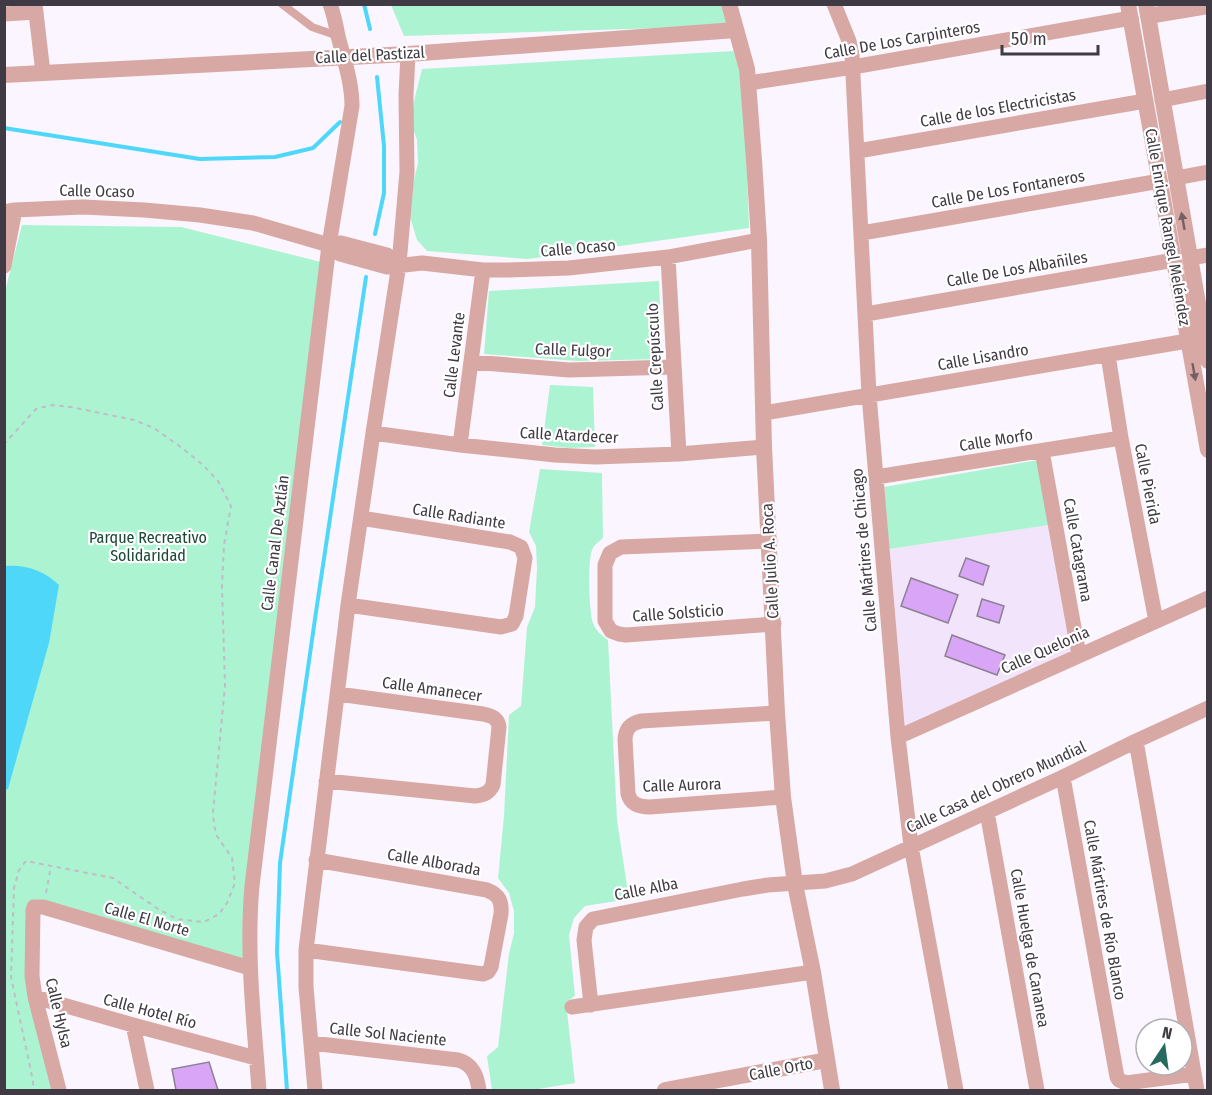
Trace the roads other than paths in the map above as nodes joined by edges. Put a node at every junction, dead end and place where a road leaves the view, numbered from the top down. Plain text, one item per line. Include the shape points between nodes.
1 (282, 4) edge
2 (330, 4) edge
3 (729, 4) edge
4 (834, 4) edge
5 (1208, 6) edge
6 (36, 8) edge
7 (1138, 11) edge
8 (4, 14) edge
9 (736, 30) junction
10 (338, 36) junction
11 (408, 54) junction
12 (344, 57) junction
13 (853, 67) junction
14 (43, 73) junction
15 (4, 75) edge
16 (749, 83) junction
17 (1208, 91) edge
18 (1162, 100) junction
19 (1145, 101) junction
20 (858, 151) junction
21 (1208, 172) edge
22 (1168, 179) junction
23 (10, 211) edge
24 (862, 233) junction
25 (759, 240) junction
26 (329, 245) junction
27 (1208, 255) edge
28 (668, 256) junction
29 (1182, 259) junction
30 (399, 264) junction
31 (4, 266) edge
32 (483, 270) junction
33 (866, 314) junction
34 (1200, 338) edge
35 (1108, 355) junction
36 (472, 362) junction
37 (1208, 362) edge
38 (674, 367) junction
39 (869, 395) junction
40 (764, 413) junction
41 (373, 432) junction
42 (1121, 438) junction
43 (460, 445) junction
44 (764, 447) junction
45 (1208, 450) edge
46 (1042, 451) junction
47 (679, 454) junction
48 (876, 477) junction
49 (361, 518) junction
50 (770, 541) junction
51 (1208, 597) edge
52 (348, 605) junction
53 (1156, 621) junction
54 (774, 624) junction
55 (1079, 655) junction
56 (338, 694) junction
57 (1208, 708) edge
58 (777, 712) junction
59 (898, 736) junction
60 (1136, 741) junction
61 (1063, 777) junction
62 (326, 781) junction
63 (783, 797) junction
64 (987, 812) junction
65 (911, 846) junction
66 (316, 860) junction
67 (795, 884) junction
68 (38, 907) joint
69 (306, 950) junction
70 (250, 968) junction
71 (813, 972) junction
72 (35, 997) junction
73 (591, 1005) junction
74 (573, 1007) dead end
75 (1184, 1017) edge
76 (134, 1025) junction
77 (311, 1043) junction
78 (256, 1058) junction
79 (827, 1060) junction
80 (1194, 1074) edge
81 (1171, 1077) edge
82 (59, 1090) edge
83 (147, 1090) edge
84 (259, 1090) edge
85 (315, 1090) edge
86 (478, 1090) edge
87 (665, 1090) edge
88 (832, 1090) edge
89 (956, 1090) edge
90 (1038, 1090) edge
91 (1197, 1090) edge

1 - 10 lane via 312,27
2 - 10 street, Calle Canal De Aztlán
3 - 9 street, Calle Julio A. Roca
4 - 13 street, Calle Mártires de Chicago via 849,41
5 - 7 street
6 - 8 street
6 - 14 street
7 - 13 street, Calle De Los Carpinteros
7 - 18 street, Calle Enrique Rangel Meléndez
7 - 19 street, Calle Enrique Rangel Meléndez
9 - 11 street, Calle del Pastizal
9 - 16 street, Calle Julio A. Roca
10 - 12 street, Calle Canal De Aztlán
11 - 12 street, Calle del Pastizal
11 - 30 street via 407,172
12 - 14 street, Calle del Pastizal
12 - 26 street, Calle Canal De Aztlán via 352,106
13 - 16 street, Calle De Los Carpinteros
13 - 20 street, Calle Mártires de Chicago
14 - 15 street, Calle del Pastizal
16 - 25 street, Calle Julio A. Roca
17 - 18 street
18 - 22 street, Calle Enrique Rangel Meléndez
19 - 20 street, Calle de los Electricistas
19 - 22 street, Calle Enrique Rangel Meléndez
20 - 24 street, Calle Mártires de Chicago
21 - 22 street, Calle De Los Fontaneros
22 - 24 street, Calle De Los Fontaneros
22 - 29 street, Calle Enrique Rangel Meléndez
23 - 26 street, Calle Ocaso via 83,207 200,215 253,223
23 - 31 street
24 - 33 street, Calle Mártires de Chicago
25 - 28 street, Calle Ocaso
25 - 40 street, Calle Julio A. Roca
26 - 30 street, Calle Ocaso via 341,243 387,255
26 - 70 street, Calle Canal De Aztlán via 254,874
27 - 29 street, Calle De Los Albañiles
28 - 32 street, Calle Ocaso via 569,268
28 - 38 street, Calle Crepúsculo
29 - 33 street, Calle De Los Albañiles
29 - 34 street, Calle Enrique Rangel Meléndez
30 - 32 street, Calle Ocaso
30 - 41 street
32 - 36 street, Calle Levante
33 - 39 street, Calle Mártires de Chicago
34 - 35 street, Calle Lisandro
34 - 37 street, Calle Enrique Rangel Meléndez
34 -> 45 street, Calle Enrique Rangel Meléndez
35 - 39 street, Calle Lisandro
35 - 42 street, Calle Pierida
36 - 38 street, Calle Fulgor via 569,370
36 - 43 street, Calle Levante
38 - 47 street, Calle Crepúsculo
39 - 40 street, Calle Lisandro
39 - 48 street, Calle Mártires de Chicago
40 - 44 street, Calle Julio A. Roca
41 - 43 street, Calle Atardecer
41 - 49 street
42 - 46 street, Calle Morfo
42 - 53 street, Calle Pierida
43 - 47 street, Calle Atardecer via 595,457
44 - 47 street, Calle Atardecer
44 - 50 street, Calle Julio A. Roca
46 - 48 street, Calle Morfo
46 - 55 street, Calle Catagrama
48 - 59 street, Calle Mártires de Chicago
49 - 52 street
49 - 52 street, Calle Radiante via 510,542 521,547 525,558 516,616 507,626
50 - 54 street, Calle Julio A. Roca
50 - 54 street, Calle Solsticio via 615,549 605,565 605,621 611,631 626,635
51 - 53 street, Calle Quelonia
52 - 56 street
53 - 55 street, Calle Quelonia
54 - 58 street, Calle Julio A. Roca
55 - 59 street, Calle Quelonia
56 - 62 street
56 - 62 street, Calle Amanecer via 494,717 499,727 493,785 486,794 475,796
57 - 60 street, Calle Casa del Obrero Mundial
58 - 63 street, Calle Julio A. Roca
58 - 63 street, Calle Aurora via 634,723 628,727 625,739 628,794 636,805 650,807
59 - 65 street, Calle Mártires de Chicago
60 - 61 street, Calle Casa del Obrero Mundial
60 - 75 street
61 - 64 street, Calle Casa del Obrero Mundial
61 - 81 street, Calle Mártires de Río Blanco via 1117,1077 1126,1083
62 - 66 street
63 - 67 street, Calle Julio A. Roca
64 - 65 street, Calle Casa del Obrero Mundial
64 - 90 street, Calle Huelga de Cananea
65 - 67 street, Calle Casa del Obrero Mundial via 852,874
65 - 89 street, Calle Mártires de Chicago
66 - 69 street
66 - 69 street, Calle Alborada via 487,890 500,898 501,914 491,967 483,974
67 - 71 street, Calle Julio A. Roca
67 - 73 street, Calle Alba via 743,889 593,919 586,927 584,940
68 - 70 street, Calle El Norte
68 - 72 street, Calle Hylsa via 33,910
69 - 77 street
70 - 78 street, Calle Canal De Aztlán
71 - 73 street
71 - 79 street, Calle Julio A. Roca
72 - 76 street, Calle Hotel Río
72 - 82 street, Calle Hylsa
73 - 74 street
76 - 78 street, Calle Hotel Río
76 - 83 street
77 - 85 street
77 - 86 street, Calle Sol Naciente via 464,1061 472,1068
78 - 84 street, Calle Canal De Aztlán
79 - 87 street, Calle Orto
79 - 88 street, Calle Julio A. Roca
80 - 91 street

